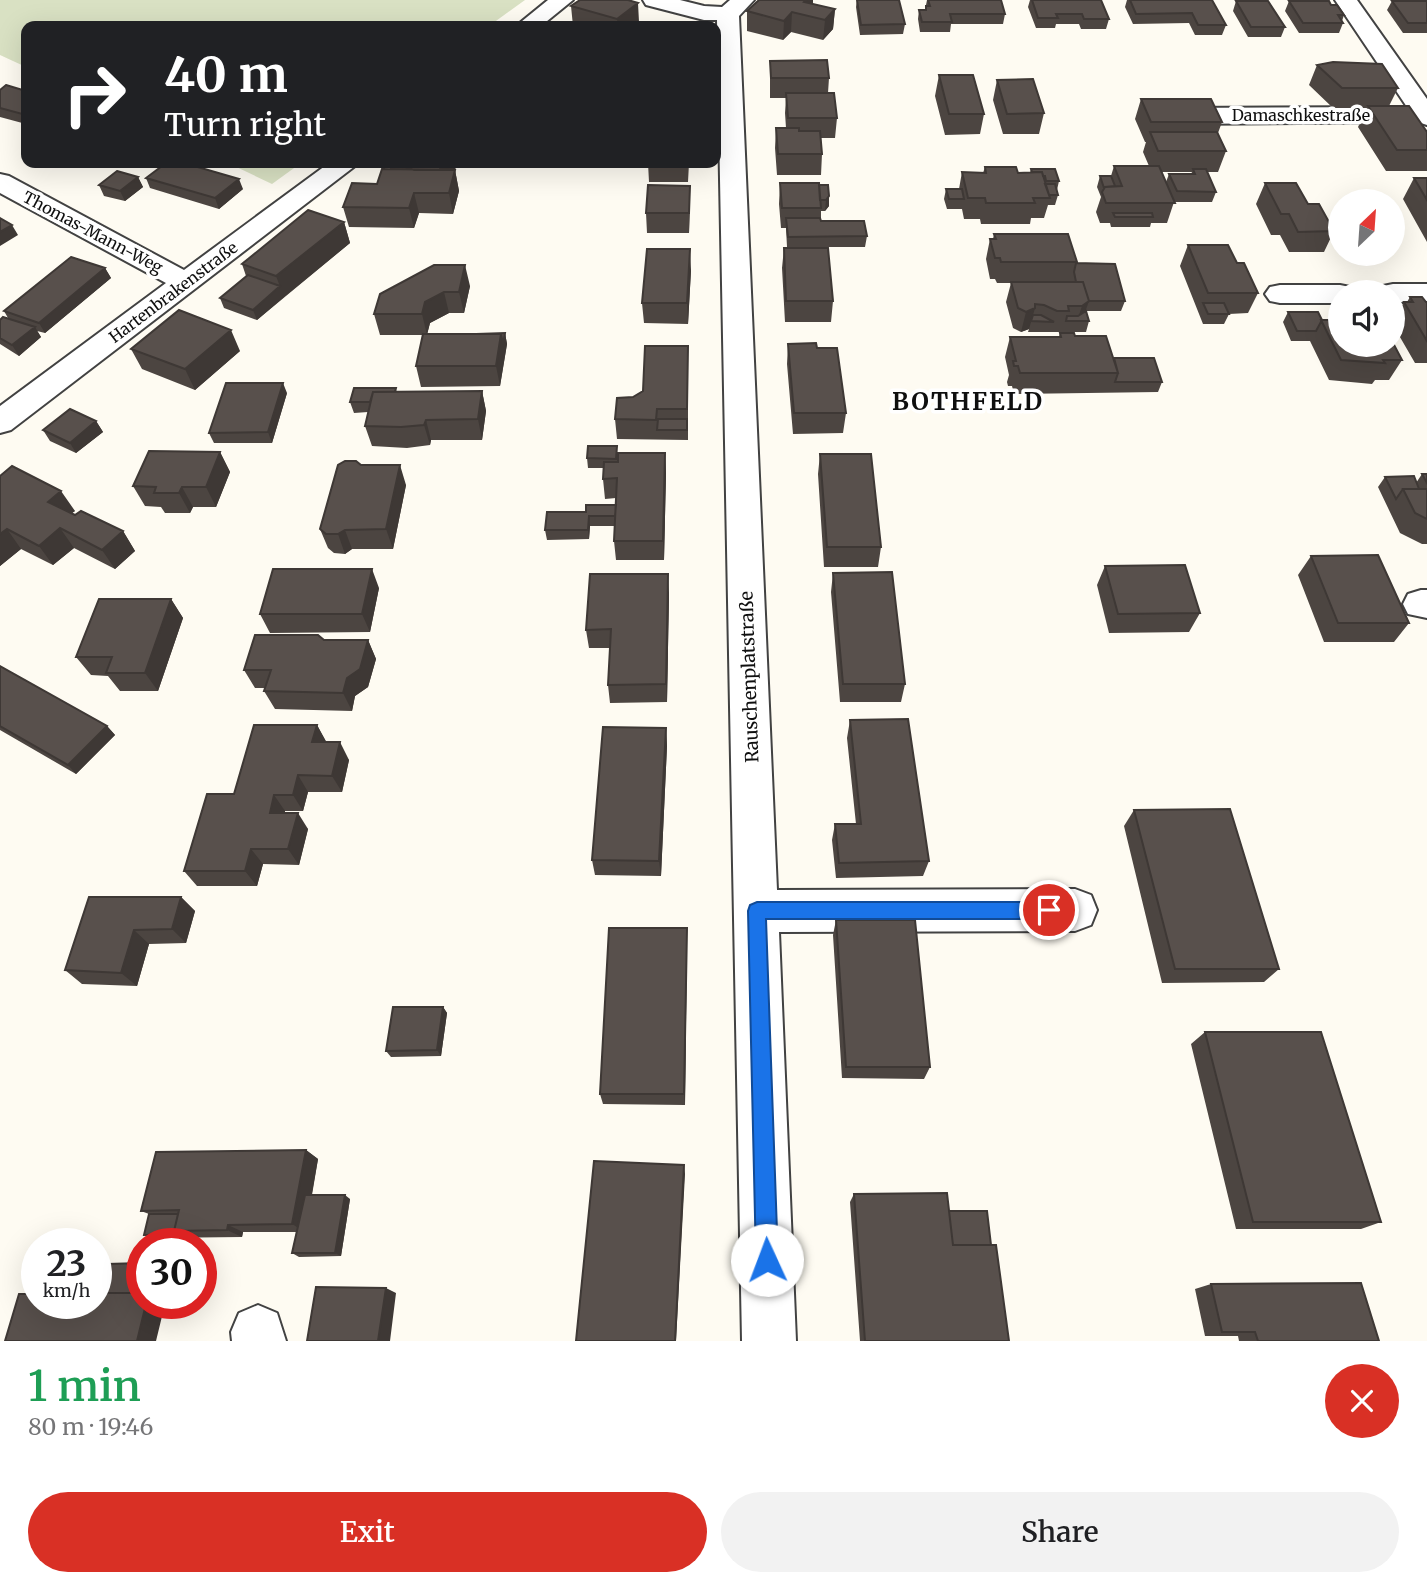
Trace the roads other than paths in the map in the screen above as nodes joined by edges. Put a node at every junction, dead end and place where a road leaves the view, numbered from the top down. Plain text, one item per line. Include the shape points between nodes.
1 (562, 0) edge
2 (654, 0) edge
3 (1346, 0) edge
4 (735, 7) edge
5 (534, 21) edge
6 (1177, 116) edge
7 (1426, 116) edge
8 (339, 168) edge
9 (0, 182) edge
10 (187, 282) junction
11 (1405, 293) edge
12 (1427, 293) edge
13 (1280, 294) dead end
14 (1328, 294) edge
15 (0, 422) edge
16 (1075, 910) dead end
17 (757, 911) junction
18 (769, 1341) edge

1 - 5 street
2 - 4 street via 704,13
3 - 7 street, Damaschkestraße
4 - 17 street, Rauschenplatstraße via 730,24
6 - 7 street, Damaschkestraße
8 - 10 street, Hartenbrakenstraße
9 - 10 street, Thomas-Mann-Weg
10 - 15 street, Hartenbrakenstraße
11 - 12 street
13 - 14 street
16 - 17 street
17 - 18 street, Rauschenplatstraße

